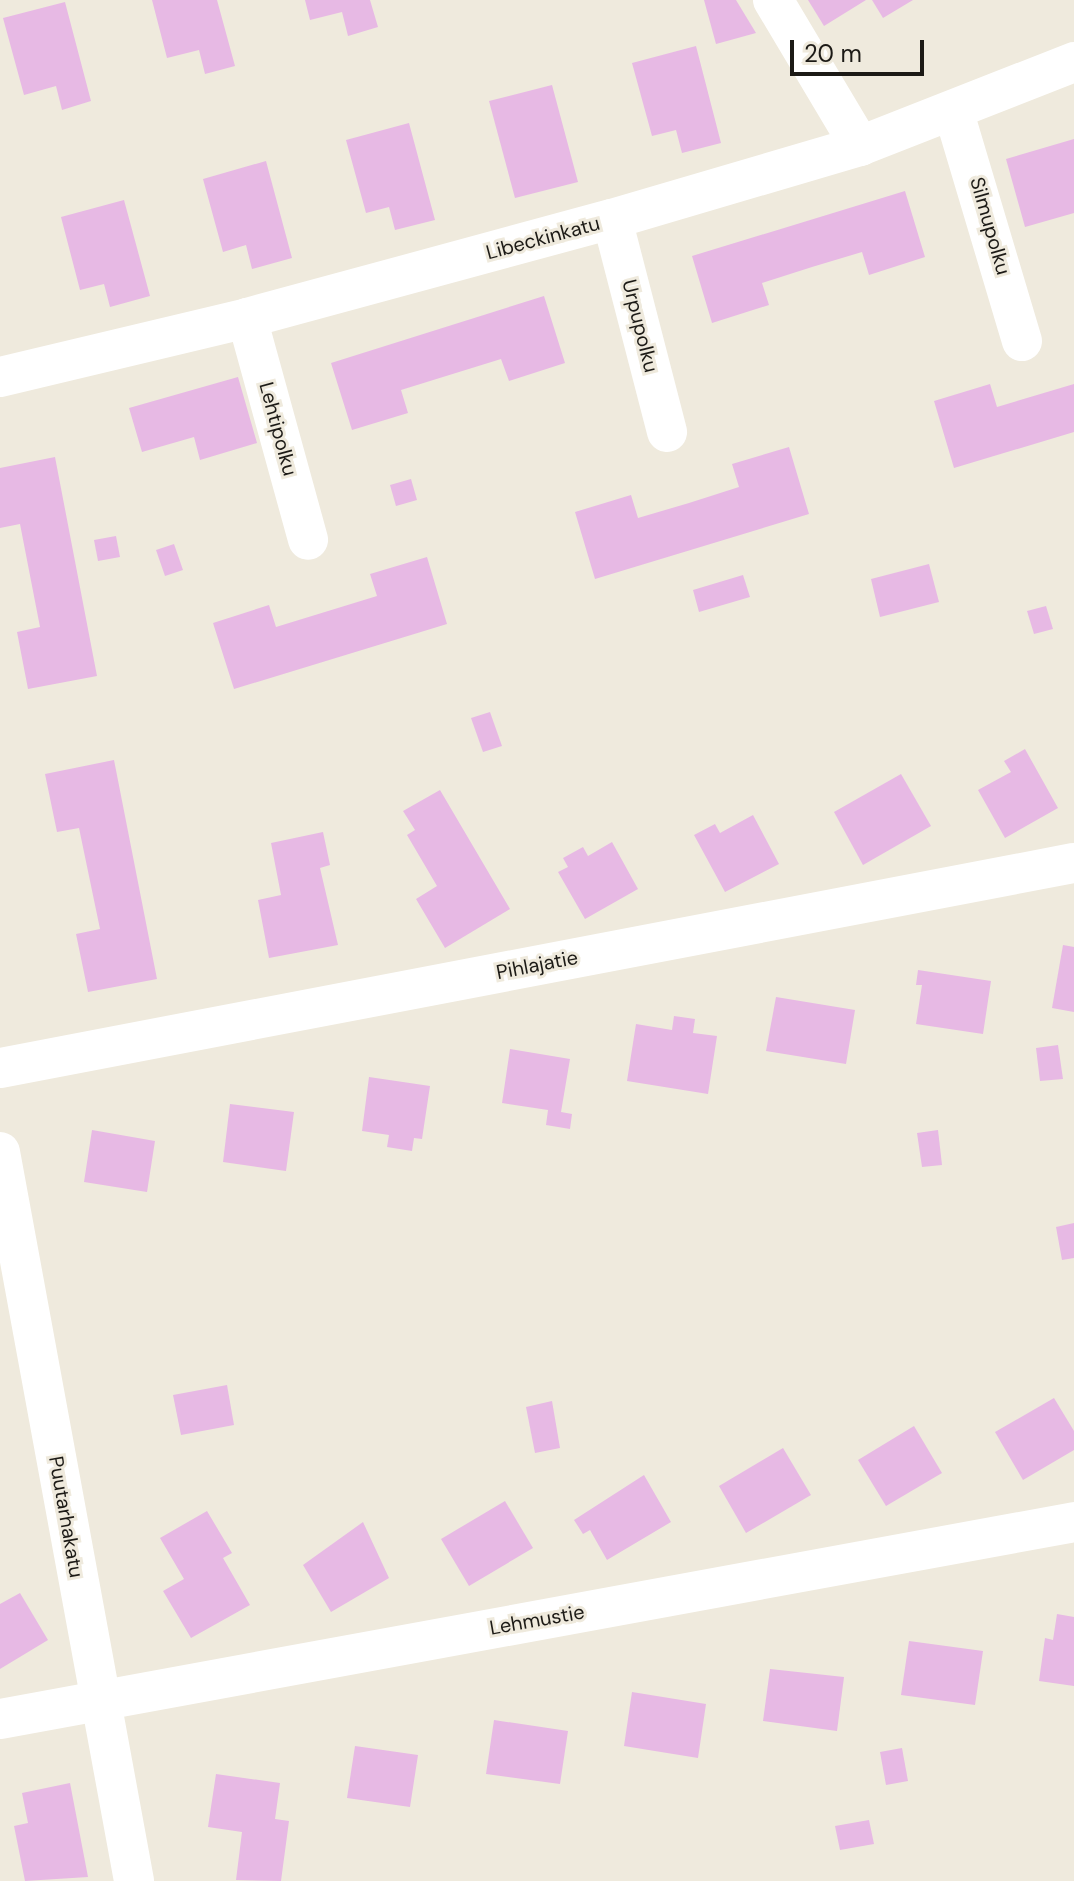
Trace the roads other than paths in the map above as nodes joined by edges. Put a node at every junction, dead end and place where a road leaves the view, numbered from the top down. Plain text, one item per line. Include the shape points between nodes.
1 (773, 0) edge
2 (1074, 62) edge
3 (954, 113) junction
4 (860, 146) junction
5 (612, 219) junction
6 (247, 318) junction
7 (1022, 341) dead end
8 (0, 377) edge
9 (667, 432) dead end
10 (308, 540) dead end
11 (1074, 863) edge
12 (0, 1068) edge
13 (2, 1178) edge
14 (1074, 1522) edge
15 (99, 1700) junction
16 (0, 1719) edge
17 (134, 1881) edge

1 - 4 street
2 - 3 street, Libeckinkatu
3 - 4 street, Libeckinkatu
3 - 7 street, Silmupolku
4 - 5 street, Libeckinkatu
5 - 6 street, Libeckinkatu
5 - 9 street, Urpupolku
6 - 8 street, Libeckinkatu
6 - 10 street, Lehtipolku
11 - 12 street, Pihlajatie
13 - 15 street, Puutarhakatu
14 - 15 street, Lehmustie
15 - 16 street, Lehmustie
15 - 17 street, Puutarhakatu

